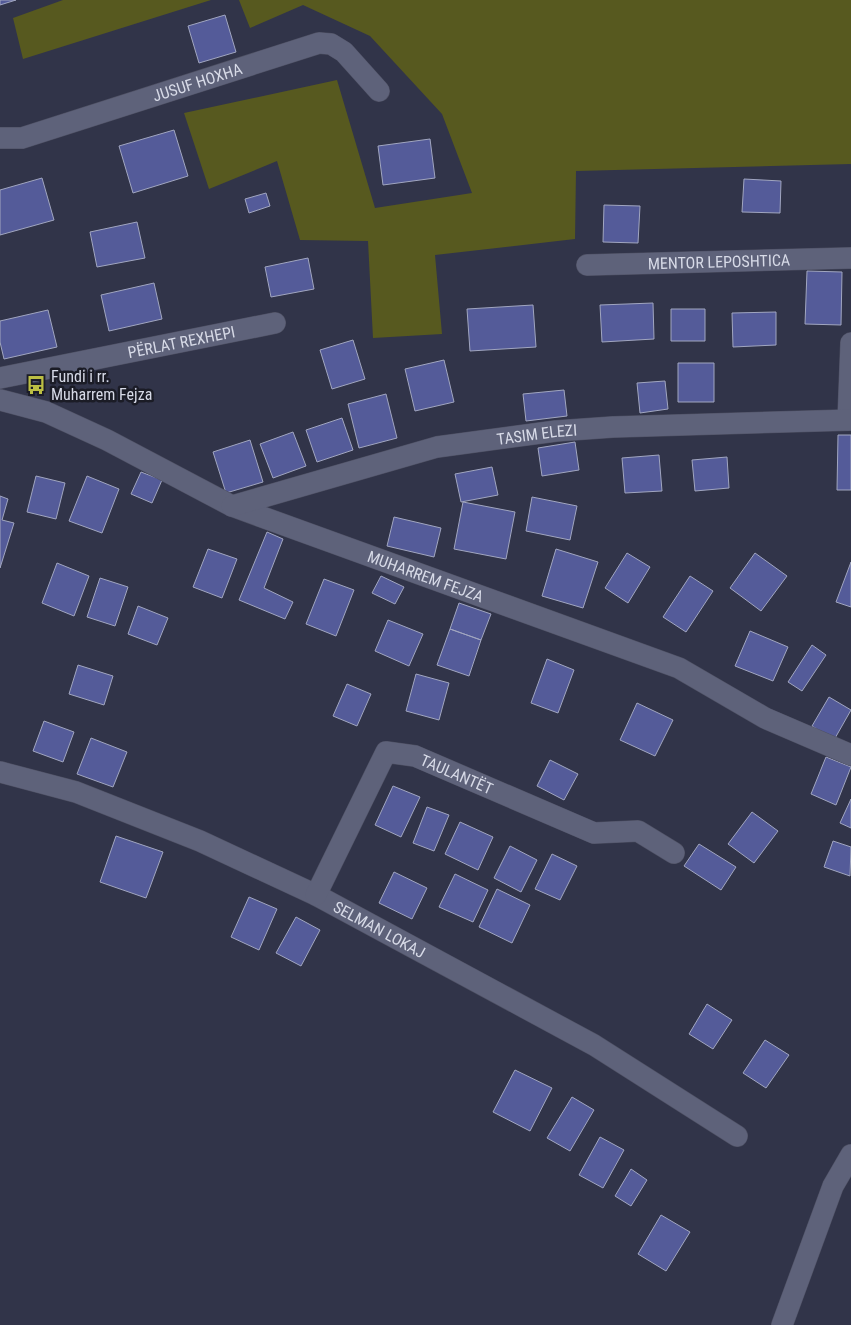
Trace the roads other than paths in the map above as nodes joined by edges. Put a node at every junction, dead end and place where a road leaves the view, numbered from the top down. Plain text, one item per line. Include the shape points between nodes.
1 (379, 91) dead end
2 (0, 138) edge
3 (851, 258) edge
4 (587, 265) dead end
5 (275, 323) dead end
6 (851, 344) edge
7 (0, 378) edge
8 (0, 400) edge
9 (850, 420) edge
10 (232, 506) junction
11 (851, 754) edge
12 (0, 772) edge
13 (674, 853) dead end
14 (316, 895) junction
15 (737, 1136) dead end
16 (851, 1155) edge
17 (782, 1325) edge

1 - 2 street, JUSUF HOXHA via 344,52 332,44 319,44 22,138
3 - 4 street, MENTOR LEPOSHTICA
5 - 7 street, PËRLAT REXHEPI
6 - 9 street
8 - 10 street, MUHARREM FEJZA via 46,412 107,440
9 - 10 street, TASIM ELEZI via 613,427 445,446
10 - 11 street, MUHARREM FEJZA via 679,668 765,718
12 - 14 street, SELMAN LOKAJ via 76,792 182,834
13 - 14 street, TAULANTËT via 638,832 594,833 414,756 386,752
14 - 15 street, SELMAN LOKAJ via 594,1045
16 - 17 street via 833,1186

